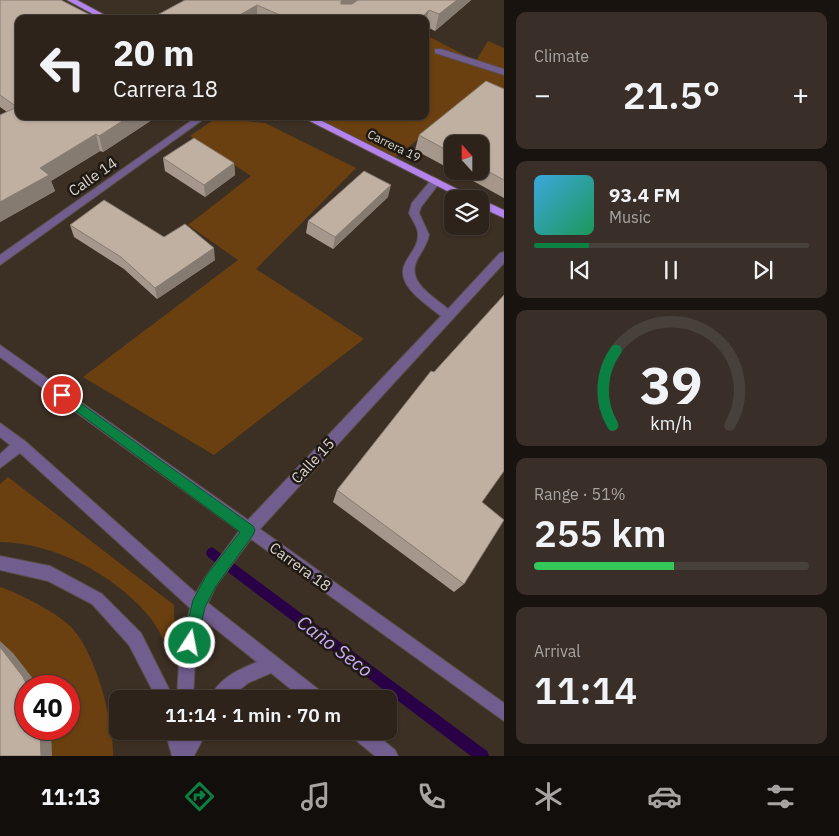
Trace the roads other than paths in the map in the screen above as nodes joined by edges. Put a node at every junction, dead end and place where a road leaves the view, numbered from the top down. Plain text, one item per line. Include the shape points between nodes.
1 (71, 0) edge
2 (100, 15) edge
3 (438, 51) dead end
4 (504, 72) edge
5 (198, 120) edge
6 (312, 120) edge
7 (436, 181) junction
8 (454, 190) edge
9 (489, 206) edge
10 (504, 214) edge
11 (504, 256) edge
12 (0, 261) edge
13 (448, 316) junction
14 (0, 350) edge
15 (0, 429) edge
16 (20, 444) junction
17 (0, 462) edge
18 (249, 530) junction
19 (0, 563) edge
20 (198, 605) junction
21 (273, 664) junction
22 (161, 690) edge
23 (185, 690) edge
24 (225, 690) edge
25 (306, 690) edge
26 (504, 713) edge
27 (177, 740) edge
28 (183, 740) edge
29 (193, 740) edge
30 (369, 740) edge
31 (182, 756) edge
32 (389, 756) edge

1 - 2 main road
3 - 4 street
5 - 12 street, Calle 14
6 - 7 main road, Carrera 19
7 - 8 main road, Carrera 19
7 - 13 street via 414,213 423,230 423,239 411,258 408,271 412,284
9 - 10 main road
11 - 13 street, Calle 15
13 - 18 street, Calle 15
14 - 18 street, Carrera 18
15 - 16 street
16 - 17 street
16 - 20 street
18 - 20 street, Calle 15 via 211,581
18 - 26 street, Carrera 18
19 - 22 street via 50,574 97,599 135,638
20 - 21 street
20 - 23 street, Calle 15 via 187,660
21 - 24 street via 244,675
21 - 25 street
27 - 31 street
28 - 31 street
29 - 31 street
30 - 32 street

